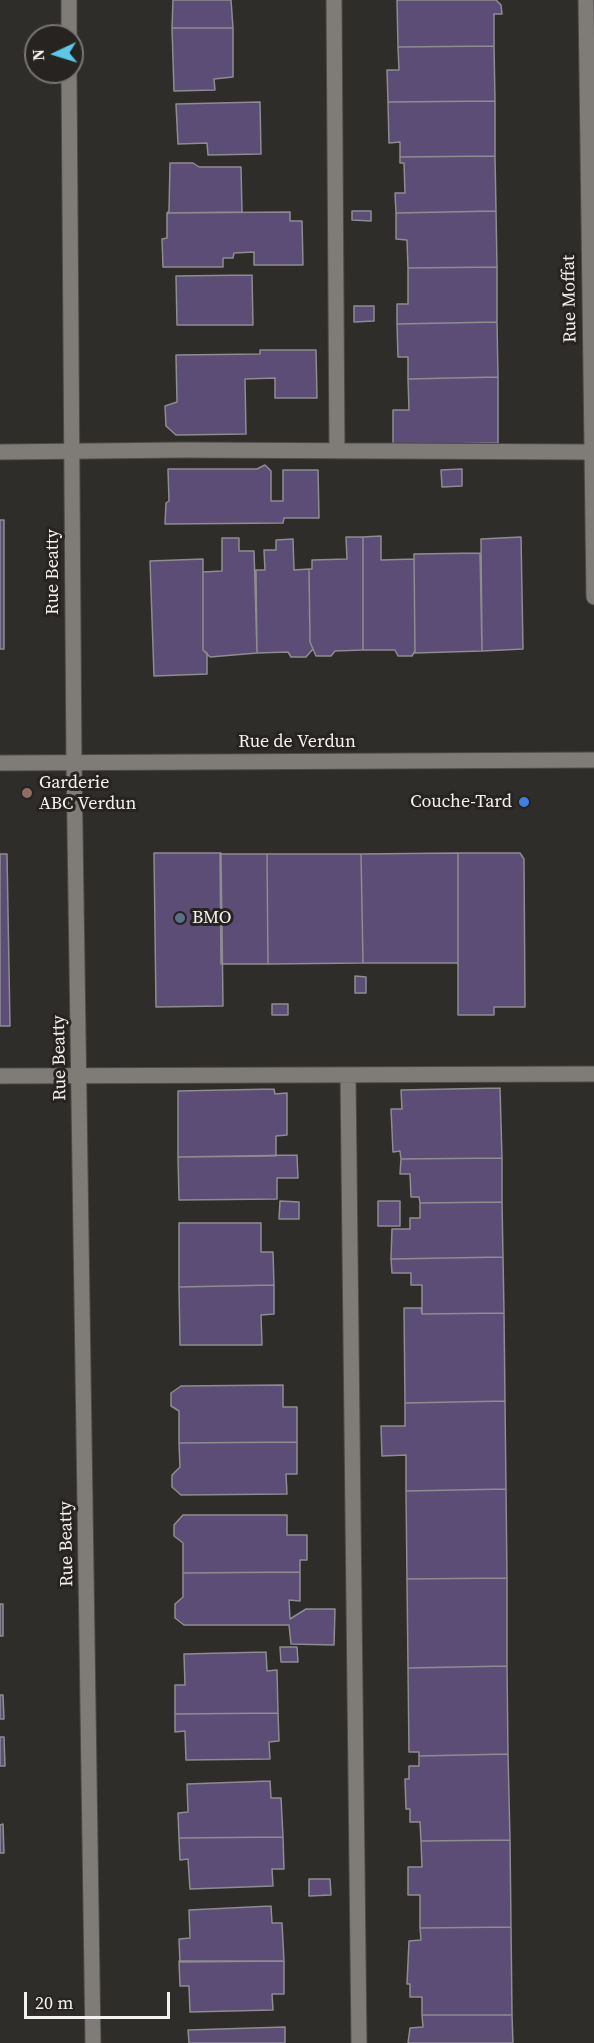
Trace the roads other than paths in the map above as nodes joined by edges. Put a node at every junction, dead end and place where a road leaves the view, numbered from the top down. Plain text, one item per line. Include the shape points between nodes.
1 (69, 0) edge
2 (334, 0) edge
3 (585, 0) edge
4 (69, 24) edge
5 (69, 84) edge
6 (592, 432) edge
7 (72, 450) junction
8 (337, 451) junction
9 (0, 452) edge
10 (591, 452) junction
11 (594, 597) edge
12 (594, 760) edge
13 (0, 763) edge
14 (74, 763) junction
15 (594, 1074) edge
16 (348, 1075) junction
17 (80, 1076) junction
18 (0, 1077) edge
19 (93, 2043) edge
20 (359, 2043) edge

1 - 4 street
2 - 8 street
3 - 6 street, Rue Moffat
5 - 7 street, Rue Beatty
6 - 10 street, Rue Moffat
7 - 8 street
7 - 9 street
7 - 14 street, Rue Beatty
8 - 10 street
10 - 11 street, Rue Moffat
12 - 14 street, Rue de Verdun
13 - 14 street, Rue de Verdun
14 - 17 street, Rue Beatty
15 - 16 street
16 - 17 street
16 - 20 street
17 - 18 street
17 - 19 street, Rue Beatty

